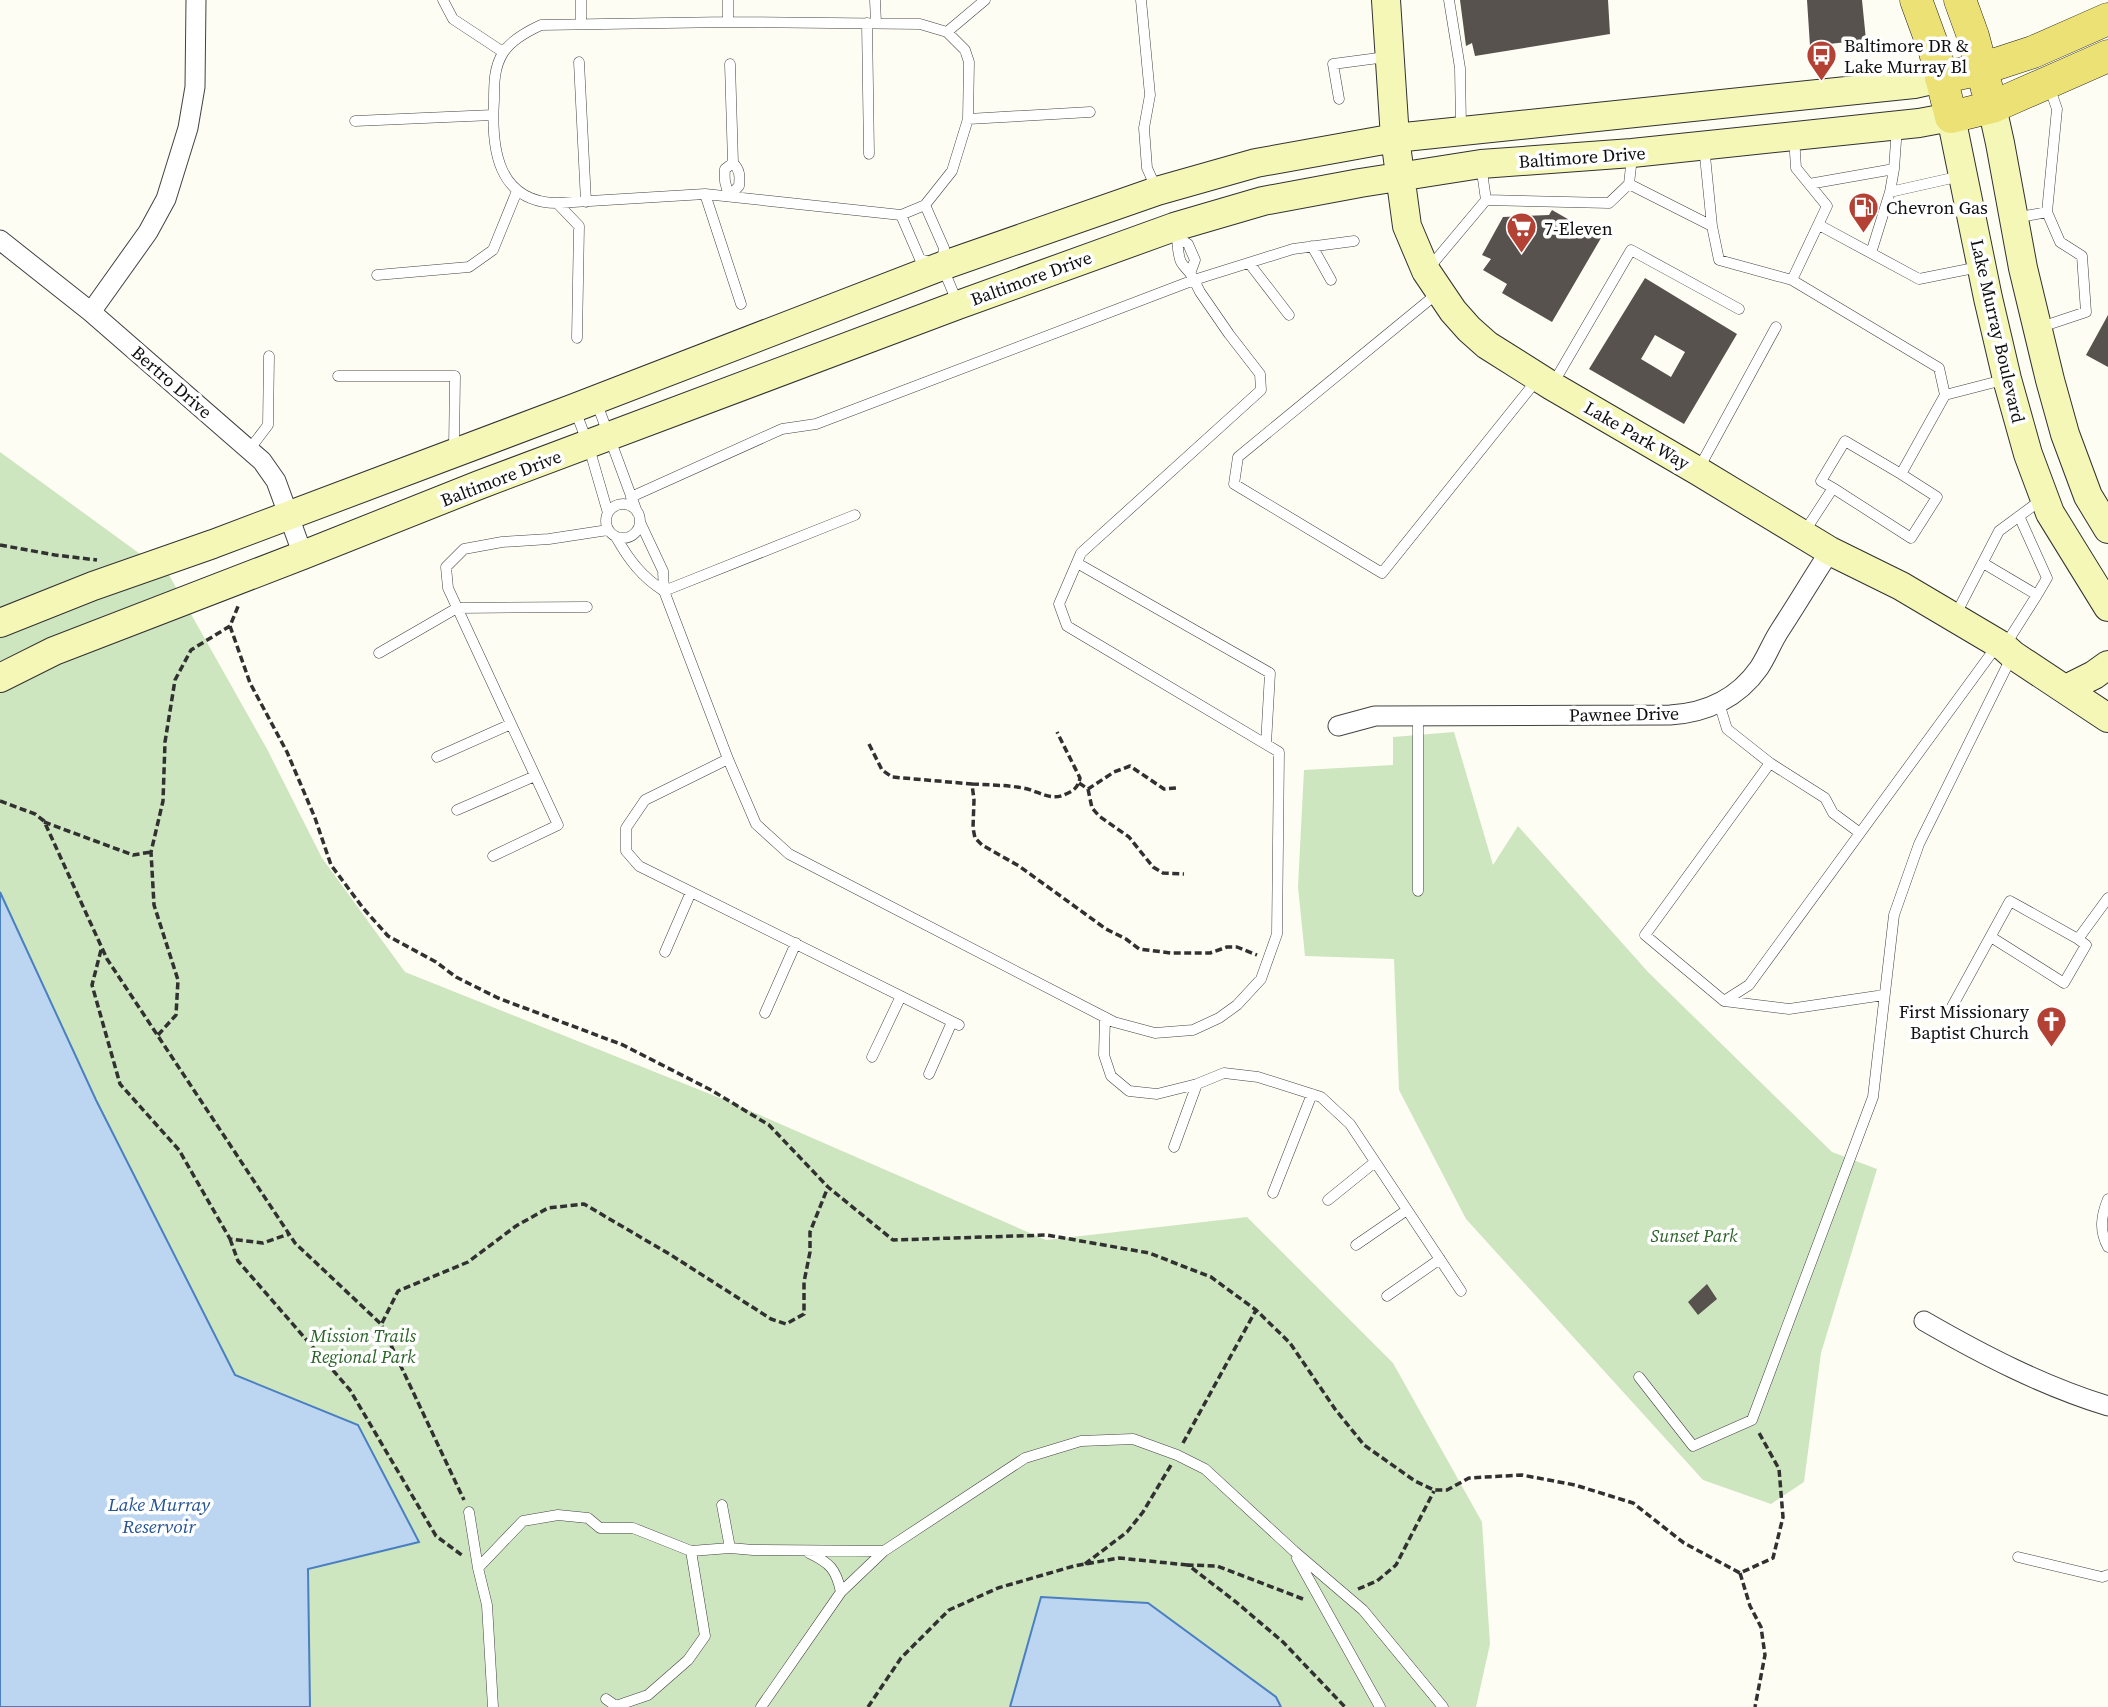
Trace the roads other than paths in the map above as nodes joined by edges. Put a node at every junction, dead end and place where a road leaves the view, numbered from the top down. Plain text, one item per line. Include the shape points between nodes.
1 (196, 0) edge
2 (443, 0) edge
3 (581, 0) edge
4 (728, 0) edge
5 (875, 0) edge
6 (985, 0) edge
7 (1141, 0) edge
8 (1386, 0) edge
9 (1449, 0) edge
10 (1916, 0) edge
11 (1960, 0) edge
12 (2108, 19) edge
13 (727, 22) junction
14 (871, 23) junction
15 (581, 24) junction
16 (947, 32) junction
17 (503, 52) junction
18 (1390, 57) junction
19 (2108, 57) edge
20 (579, 62) dead end
21 (730, 65) dead end
22 (1981, 69) junction
23 (1941, 78) junction
24 (2048, 83) junction
25 (1339, 99) dead end
26 (1992, 107) junction
27 (1090, 112) dead end
28 (493, 115) junction
29 (1951, 117) junction
30 (968, 120) junction
31 (355, 121) dead end
32 (1898, 126) junction
33 (1461, 131) junction
34 (1794, 136) junction
35 (1395, 138) junction
36 (1704, 146) junction
37 (1632, 153) junction
38 (869, 154) dead end
39 (1480, 164) junction
40 (1894, 169) junction
41 (1964, 176) junction
42 (1400, 177) junction
43 (1629, 184) junction
44 (1809, 184) junction
45 (517, 191) junction
46 (1157, 191) junction
47 (1890, 192) junction
48 (705, 194) junction
49 (730, 195) junction
50 (1486, 200) junction
51 (586, 202) junction
52 (557, 203) junction
53 (925, 205) junction
54 (2047, 212) junction
55 (901, 215) junction
56 (2014, 218) junction
57 (1819, 225) junction
58 (1712, 226) junction
59 (1176, 232) junction
60 (0, 240) edge
61 (1354, 241) dead end
62 (1312, 246) junction
63 (1871, 253) junction
64 (1249, 263) junction
65 (942, 266) junction
66 (1981, 266) junction
67 (376, 275) dead end
68 (1192, 276) junction
69 (1331, 280) dead end
70 (1792, 280) junction
71 (1433, 282) junction
72 (741, 304) dead end
73 (958, 305) junction
74 (1739, 309) dead end
75 (91, 312) junction
76 (1289, 316) dead end
77 (1776, 327) dead end
78 (2038, 328) junction
79 (577, 338) dead end
80 (270, 356) dead end
81 (338, 376) dead end
82 (2007, 379) junction
83 (1545, 382) junction
84 (1945, 395) junction
85 (585, 404) junction
86 (598, 441) junction
87 (249, 450) junction
88 (454, 452) junction
89 (1698, 471) junction
90 (1901, 474) junction
91 (1833, 488) junction
92 (631, 497) junction
93 (2044, 498) junction
94 (637, 512) junction
95 (608, 513) junction
96 (855, 515) dead end
97 (288, 516) junction
98 (2019, 516) junction
99 (640, 523) junction
100 (2107, 527) edge
101 (612, 533) junction
102 (1802, 534) junction
103 (1830, 551) junction
104 (303, 555) junction
105 (1983, 562) junction
106 (1077, 563) junction
107 (664, 591) junction
108 (2037, 595) junction
109 (587, 607) dead end
110 (2108, 607) edge
111 (457, 608) junction
112 (1954, 618) junction
113 (0, 623) edge
114 (2005, 649) junction
115 (379, 653) dead end
116 (2108, 666) edge
117 (0, 678) edge
118 (2066, 689) junction
119 (1719, 703) junction
120 (1418, 717) junction
121 (2108, 719) edge
122 (511, 723) junction
123 (1338, 726) dead end
124 (1266, 744) junction
125 (437, 757) dead end
126 (728, 760) junction
127 (1770, 763) junction
128 (535, 776) junction
129 (457, 810) dead end
130 (1860, 833) junction
131 (493, 856) dead end
132 (1418, 891) dead end
133 (691, 892) junction
134 (2108, 898) edge
135 (1990, 937) junction
136 (2078, 939) junction
137 (796, 943) junction
138 (665, 952) dead end
139 (1884, 995) junction
140 (901, 996) junction
141 (1724, 1001) junction
142 (765, 1013) dead end
143 (1948, 1014) dead end
144 (1105, 1017) junction
145 (872, 1057) dead end
146 (929, 1074) dead end
147 (1197, 1084) junction
148 (1312, 1094) junction
149 (1174, 1147) dead end
150 (1375, 1162) junction
151 (1273, 1193) dead end
152 (2108, 1199) edge
153 (1328, 1200) dead end
154 (1407, 1210) junction
155 (1356, 1245) dead end
156 (2108, 1247) edge
157 (1440, 1259) junction
158 (1461, 1291) dead end
159 (1387, 1296) dead end
160 (1924, 1321) dead end
161 (1639, 1377) dead end
162 (2108, 1406) edge
163 (722, 1505) dead end
164 (470, 1512) road end
165 (730, 1548) junction
166 (691, 1550) junction
167 (806, 1551) junction
168 (884, 1551) junction
169 (1294, 1551) junction
170 (2018, 1557) dead end
171 (478, 1568) junction
172 (2108, 1575) edge
173 (841, 1592) junction
174 (606, 1699) dead end
175 (493, 1707) edge
176 (761, 1707) edge
177 (1380, 1707) edge
178 (1443, 1707) edge

1 - 75 street via 195,87 188,128 166,199
2 - 17 lane via 453,19
3 - 15 lane
4 - 13 lane
5 - 14 lane
6 - 16 lane
7 - 46 lane via 1150,95 1144,128 1147,168
8 - 18 main road, Lake Park Way
9 - 33 lane via 1460,68
10 - 23 main road, Lake Murray Boulevard
11 - 22 main road
12 - 22 main road, Baltimore Drive
13 - 14 lane
13 - 15 lane
14 - 16 lane via 920,24
14 - 38 lane
15 - 17 lane via 541,25
16 - 30 lane via 965,50 969,62
17 - 28 lane via 495,74
18 - 25 lane via 1333,64
18 - 35 main road, Lake Park Way
19 - 24 main road, Baltimore Drive
20 - 51 lane
21 - 49 lane via 733,163 739,169 739,186
22 - 23 main road, Baltimore Drive
22 - 26 main road
23 - 29 main road, Lake Murray Boulevard
23 - 33 main road, Baltimore Drive
24 - 26 main road, Baltimore Drive
24 - 54 lane via 2057,109
26 - 29 main road, Baltimore Drive
26 - 56 main road
27 - 30 lane
28 - 31 lane
28 - 45 lane via 496,153 505,177
29 - 32 main road, Baltimore Drive
29 - 41 main road, Lake Murray Boulevard
30 - 53 lane via 952,171
32 - 34 main road, Baltimore Drive
32 - 40 lane
33 - 35 main road, Baltimore Drive
34 - 36 main road, Baltimore Drive
34 - 44 lane via 1796,168
35 - 42 main road, Lake Park Way
35 - 46 main road, Baltimore Drive via 1256,163
36 - 37 main road, Baltimore Drive
36 - 58 lane
37 - 39 main road, Baltimore Drive
37 - 43 lane
39 - 42 main road, Baltimore Drive
39 - 50 lane
40 - 44 lane
40 - 47 lane
41 - 47 lane
41 - 66 main road, Lake Murray Boulevard
42 - 59 main road, Baltimore Drive via 1263,201
42 - 71 main road, Lake Park Way via 1407,226
43 - 50 lane via 1609,203
43 - 58 lane
44 - 57 lane via 1827,206
45 - 52 lane via 539,203
45 - 67 lane via 493,250 469,267
46 - 59 main road
46 - 65 main road, Baltimore Drive
47 - 63 lane
48 - 49 lane
48 - 51 lane
48 - 72 lane
49 - 55 lane
50 - 71 lane
51 - 52 lane
52 - 79 lane via 579,226
53 - 55 lane
53 - 65 lane via 944,248
54 - 56 lane
54 - 78 lane via 2060,242 2082,256 2086,313
55 - 65 lane via 920,259
56 - 78 main road
57 - 63 lane
57 - 70 lane
58 - 70 lane via 1719,260
59 - 68 lane via 1182,264
59 - 73 main road, Baltimore Drive
60 - 75 street, Bertro Drive
61 - 62 lane
62 - 64 lane
62 - 69 lane
63 - 66 lane via 1919,279
64 - 68 lane
64 - 76 lane
65 - 73 lane
65 - 85 main road, Baltimore Drive
66 - 82 main road, Lake Murray Boulevard
68 - 92 lane via 816,424 782,429
68 - 106 lane via 1260,374 1261,390 1082,553
70 - 84 lane via 1939,368
71 - 83 main road, Lake Park Way via 1469,329
71 - 83 lane via 1238,457 1234,484 1382,572
73 - 86 main road, Baltimore Drive
74 - 83 lane via 1631,250
75 - 87 street, Bertro Drive
77 - 89 lane
78 - 100 main road via 2065,434 2088,496
80 - 87 lane via 268,425
81 - 88 lane via 455,376
82 - 84 lane
82 - 93 main road, Lake Murray Boulevard
83 - 89 main road, Lake Park Way
84 - 90 lane
85 - 86 lane
85 - 86 lane
85 - 88 main road, Baltimore Drive
86 - 92 lane
86 - 95 lane
86 - 104 main road, Baltimore Drive
87 - 97 street, Bertro Drive via 276,481
88 - 97 main road, Baltimore Drive
89 - 102 main road, Lake Park Way
90 - 91 lane via 1845,441 1821,481
90 - 91 lane via 1937,497 1911,538
91 - 102 lane
92 - 94 lane
93 - 98 lane
93 - 110 main road, Lake Murray Boulevard
94 - 95 lane via 622,504
94 - 99 lane
95 - 101 lane
96 - 107 lane
97 - 104 street, Bertro Drive
97 - 113 main road, Baltimore Drive
98 - 105 lane via 2000,531
98 - 108 lane via 2047,578
99 - 101 lane via 627,538
99 - 107 lane via 663,571
101 - 107 lane via 646,579
101 - 111 lane via 464,549 446,566 448,588
102 - 103 main road, Lake Park Way
103 - 112 main road, Lake Park Way
103 - 119 street, Pawnee Drive via 1757,671
104 - 117 main road, Baltimore Drive via 54,651
105 - 108 lane
105 - 112 lane
106 - 124 lane via 1270,673
106 - 124 lane via 1059,604 1067,626
107 - 126 lane
108 - 114 lane
109 - 111 lane
111 - 115 lane
111 - 122 lane
112 - 114 main road, Lake Park Way
114 - 118 main road, Lake Park Way
114 - 130 lane
114 - 139 lane via 1919,844 1894,915
116 - 118 main road
118 - 121 main road, Lake Park Way
119 - 120 street, Pawnee Drive via 1670,715
119 - 127 lane via 1727,729
120 - 123 street, Pawnee Drive via 1375,716
120 - 132 lane
122 - 125 lane
122 - 128 lane
124 - 144 lane via 1279,752 1278,934 1261,979 1237,1005 1193,1030 1155,1033
126 - 133 lane via 645,800 626,828 626,851 639,866
126 - 144 lane via 756,824 789,854
127 - 130 lane via 1825,797 1833,813
127 - 141 lane via 1645,936
128 - 129 lane
128 - 131 lane via 558,825
130 - 141 lane via 1749,985
133 - 137 lane
133 - 138 lane
134 - 136 lane
135 - 136 lane via 2010,901
135 - 136 lane via 2064,983 2085,945
135 - 143 lane
137 - 140 lane
137 - 142 lane
139 - 141 lane via 1789,1009
139 - 161 lane via 1873,1097 1752,1420 1693,1446
140 - 145 lane
140 - 146 lane via 956,1024
144 - 147 lane via 1104,1055 1111,1076 1129,1091 1157,1094
147 - 148 lane via 1224,1073 1258,1077
147 - 149 lane
148 - 150 lane via 1350,1124
148 - 151 lane
150 - 153 lane
150 - 154 lane
152 - 156 lane via 2101,1228
154 - 155 lane
154 - 157 lane
157 - 158 lane
157 - 159 lane
160 - 162 street via 2006,1366
163 - 165 lane
164 - 171 lane
165 - 166 lane
165 - 167 lane
166 - 171 lane via 633,1528 600,1528 588,1518 558,1514 523,1521
166 - 174 lane via 705,1636 688,1660 648,1695 616,1706
167 - 168 lane
167 - 173 lane via 824,1560 838,1575
168 - 169 lane via 1026,1458 1081,1441 1133,1439 1205,1469
168 - 173 lane
169 - 177 lane
169 - 178 lane via 1363,1610
170 - 172 lane
171 - 175 lane via 486,1605
173 - 176 lane

